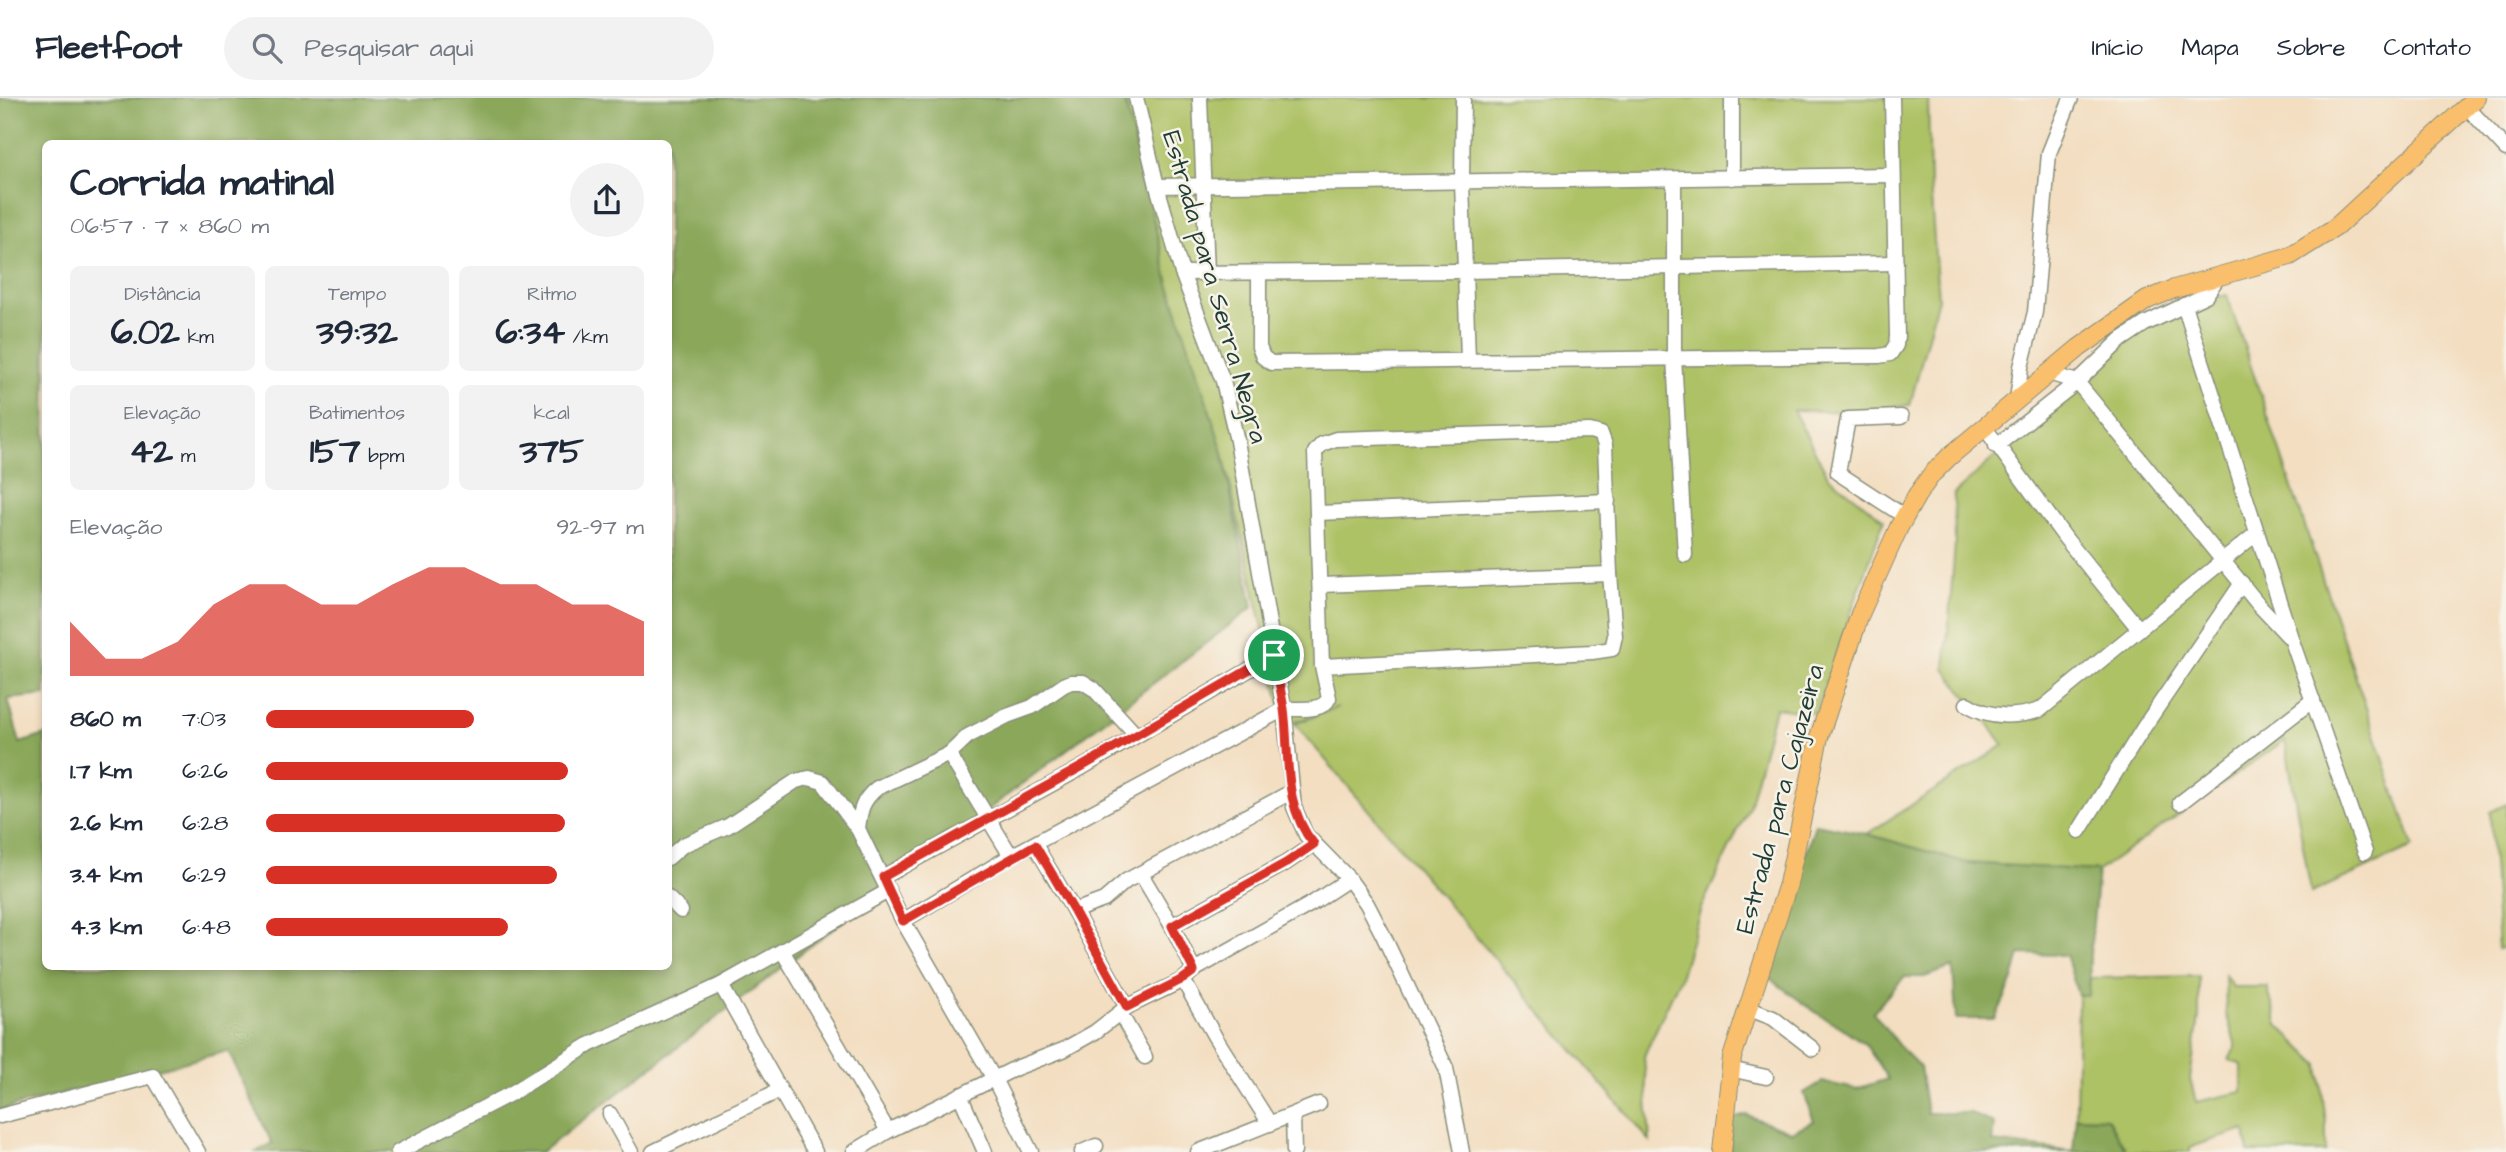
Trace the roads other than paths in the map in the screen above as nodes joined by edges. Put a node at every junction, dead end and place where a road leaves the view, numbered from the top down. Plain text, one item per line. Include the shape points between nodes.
1 (1136, 98) edge
2 (1200, 98) edge
3 (1463, 98) edge
4 (1732, 98) edge
5 (1892, 98) edge
6 (2071, 98) edge
7 (2471, 102) edge
8 (2506, 149) edge
9 (1893, 175) junction
10 (1732, 178) junction
11 (1674, 179) junction
12 (1462, 182) junction
13 (1204, 184) junction
14 (1157, 186) junction
15 (1896, 263) junction
16 (1674, 268) junction
17 (1464, 271) junction
18 (1182, 273) junction
19 (1207, 273) junction
20 (1259, 274) junction
21 (2218, 276) junction
22 (2184, 305) junction
23 (2073, 352) junction
24 (1674, 358) junction
25 (1468, 359) junction
26 (2049, 373) junction
27 (2077, 382) junction
28 (2017, 401) junction
29 (1901, 417) dead end
30 (1984, 428) junction
31 (1996, 446) junction
32 (1608, 501) junction
33 (1318, 513) junction
34 (1904, 516) junction
35 (2257, 533) junction
36 (1685, 555) dead end
37 (2224, 560) junction
38 (1610, 574) junction
39 (2242, 583) junction
40 (1321, 585) junction
41 (2139, 629) junction
42 (2291, 638) junction
43 (1274, 655) junction
44 (1322, 666) junction
45 (2313, 700) junction
46 (1967, 704) dead end
47 (1284, 709) junction
48 (1136, 735) junction
49 (949, 754) junction
50 (1291, 792) junction
51 (2180, 803) dead end
52 (990, 819) junction
53 (858, 829) junction
54 (2079, 831) dead end
55 (1314, 844) junction
56 (1035, 845) junction
57 (2365, 852) dead end
58 (672, 853) edge
59 (1011, 856) junction
60 (1141, 874) junction
61 (1349, 879) junction
62 (885, 884) junction
63 (672, 902) edge
64 (681, 911) dead end
65 (1074, 911) junction
66 (903, 921) junction
67 (1172, 926) junction
68 (783, 952) junction
69 (1189, 975) junction
70 (721, 985) junction
71 (1747, 1008) junction
72 (1124, 1010) junction
73 (1813, 1049) dead end
74 (1145, 1057) dead end
75 (1730, 1069) junction
76 (1766, 1077) dead end
77 (994, 1079) junction
78 (780, 1090) junction
79 (960, 1096) junction
80 (1319, 1104) dead end
81 (610, 1114) dead end
82 (0, 1116) edge
83 (1293, 1116) junction
84 (1270, 1125) junction
85 (888, 1131) junction
86 (1096, 1146) dead end
87 (1228, 1147) edge
88 (198, 1152) edge
89 (398, 1152) edge
90 (631, 1152) edge
91 (653, 1152) edge
92 (815, 1152) edge
93 (854, 1152) edge
94 (985, 1152) edge
95 (1031, 1152) edge
96 (1082, 1152) edge
97 (1198, 1152) edge
98 (1294, 1152) edge
99 (1462, 1152) edge
100 (1722, 1152) edge

1 - 14 street, Estrada para Serra Negra
2 - 13 street
3 - 12 street
4 - 10 street
5 - 9 street
6 - 28 street via 2049,153 2035,312
7 - 8 street
7 - 21 main road, Estrada para Cajazeira via 2336,228 2290,256
9 - 10 street
9 - 15 street
10 - 11 street
11 - 12 street
11 - 16 street
12 - 13 street
12 - 17 street
13 - 14 street
13 - 19 street
14 - 18 street, Estrada para Serra Negra
15 - 16 street
15 - 24 street via 1897,335 1890,354
16 - 17 street
16 - 24 street
17 - 20 street
17 - 25 street
18 - 19 street
18 - 43 street, Estrada para Serra Negra via 1223,381
19 - 20 street
20 - 25 street via 1259,346 1266,361
21 - 22 street via 2206,295
21 - 23 main road, Estrada para Cajazeira via 2147,300
22 - 27 street via 2121,340
22 - 35 street
23 - 26 main road, Estrada para Cajazeira
23 - 27 street
24 - 25 street
24 - 36 street
26 - 27 street
26 - 28 main road, Estrada para Cajazeira
27 - 31 street
27 - 37 street
28 - 30 main road, Estrada para Cajazeira
29 - 34 street via 1848,419 1838,473
30 - 31 street
30 - 34 main road, Estrada para Cajazeira via 1932,474
31 - 41 street
32 - 33 street
32 - 33 street via 1604,439 1597,432 1336,439 1315,452
32 - 38 street
33 - 40 street
34 - 71 main road, Estrada para Cajazeira via 1860,614 1829,704 1785,898
35 - 37 street
35 - 42 street
37 - 39 street
37 - 41 street
38 - 40 street
38 - 44 street via 1612,649
39 - 42 street
39 - 54 street
40 - 44 street
41 - 46 street via 2040,710 2011,716 1978,711
42 - 45 street
43 - 47 street, Estrada para Serra Negra
43 - 48 street
44 - 47 street via 1327,703 1319,708
45 - 51 street
45 - 57 street
47 - 50 street, Estrada para Serra Negra
47 - 56 street
48 - 49 street via 1094,689 1078,681 968,736
48 - 52 street
49 - 52 street
49 - 53 street via 870,794 861,808
50 - 55 street, Estrada para Serra Negra via 1298,820
50 - 60 street
52 - 59 street
52 - 62 street
53 - 58 street via 823,782 809,778 790,784 728,826
53 - 62 street
55 - 61 street, Estrada para Serra Negra
55 - 67 street
56 - 59 street
56 - 65 street
59 - 66 street
60 - 65 street via 1104,900
60 - 67 street
61 - 69 street
61 - 99 street, Estrada para Serra Negra via 1383,935 1446,1068
62 - 66 street
62 - 68 street
63 - 64 street
65 - 72 street
66 - 77 street
67 - 69 street
68 - 70 street
68 - 85 street
69 - 72 street
69 - 84 street via 1215,1037
70 - 78 street
70 - 89 street via 569,1055 512,1093
71 - 73 street via 1773,1018
71 - 75 main road, Estrada para Cajazeira
72 - 74 street
72 - 77 street via 1063,1050
75 - 76 street
75 - 100 main road, Estrada para Cajazeira
77 - 79 street
77 - 95 street
78 - 91 street
78 - 92 street
79 - 85 street
79 - 94 street
80 - 83 street
81 - 90 street
82 - 88 street via 153,1076
83 - 84 street
83 - 98 street
84 - 87 street
85 - 93 street
86 - 96 street
87 - 97 street

